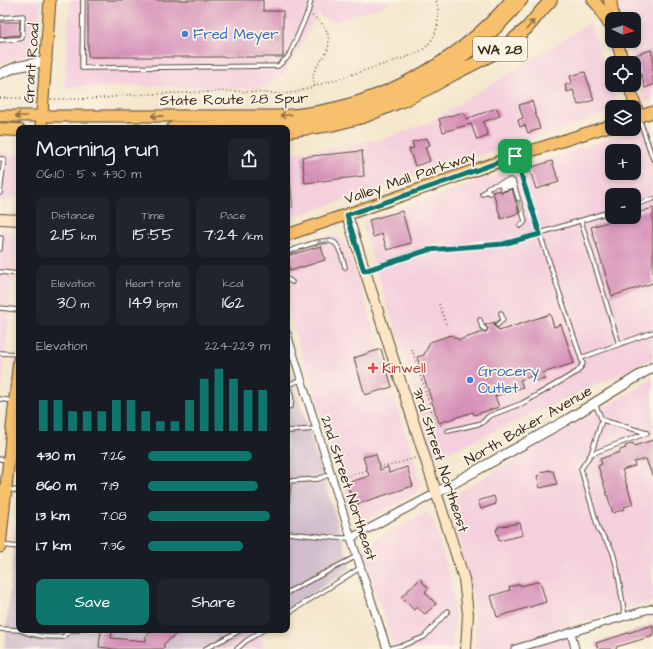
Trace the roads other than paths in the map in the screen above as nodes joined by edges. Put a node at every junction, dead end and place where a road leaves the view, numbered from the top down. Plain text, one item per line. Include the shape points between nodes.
1 (50, 0) edge
2 (83, 0) edge
3 (311, 0) edge
4 (511, 0) edge
5 (522, 0) edge
6 (550, 0) edge
7 (593, 0) edge
8 (605, 0) edge
9 (610, 0) edge
10 (608, 12) edge
11 (610, 12) edge
12 (0, 18) edge
13 (605, 18) edge
14 (0, 40) edge
15 (46, 61) junction
16 (439, 72) junction
17 (0, 74) edge
18 (653, 112) edge
19 (0, 116) edge
20 (42, 116) junction
21 (641, 116) edge
22 (41, 125) edge
23 (273, 125) edge
24 (605, 127) edge
25 (0, 130) edge
26 (16, 130) edge
27 (641, 130) edge
28 (290, 131) edge
29 (515, 156) junction
30 (0, 159) edge
31 (653, 159) edge
32 (1, 170) edge
33 (1, 180) edge
34 (514, 185) junction
35 (502, 187) dead end
36 (0, 191) edge
37 (482, 194) dead end
38 (653, 199) edge
39 (641, 203) edge
40 (605, 213) edge
41 (347, 215) junction
42 (0, 219) edge
43 (16, 220) edge
44 (580, 221) junction
45 (520, 226) dead end
46 (290, 234) edge
47 (540, 234) junction
48 (0, 238) edge
49 (0, 249) edge
50 (290, 251) edge
51 (345, 266) dead end
52 (364, 271) junction
53 (0, 272) edge
54 (16, 274) edge
55 (0, 308) edge
56 (16, 310) edge
57 (501, 313) dead end
58 (480, 320) dead end
59 (497, 325) dead end
60 (485, 329) dead end
61 (653, 332) edge
62 (290, 344) edge
63 (619, 344) junction
64 (0, 353) edge
65 (16, 354) edge
66 (581, 358) junction
67 (653, 367) edge
68 (301, 380) junction
69 (290, 385) edge
70 (290, 390) edge
71 (16, 391) edge
72 (0, 399) edge
73 (15, 401) junction
74 (594, 403) junction
75 (290, 406) edge
76 (602, 420) junction
77 (317, 429) junction
78 (290, 431) edge
79 (448, 432) road end
80 (591, 454) junction
81 (4, 460) edge
82 (331, 474) junction
83 (290, 481) edge
84 (3, 489) edge
85 (16, 491) edge
86 (436, 493) junction
87 (290, 533) edge
88 (351, 538) junction
89 (0, 543) edge
90 (16, 546) edge
91 (357, 556) junction
92 (360, 568) junction
93 (290, 591) edge
94 (653, 608) edge
95 (448, 611) dead end
96 (290, 612) edge
97 (625, 617) junction
98 (0, 628) edge
99 (16, 630) edge
100 (571, 632) junction
101 (27, 633) edge
102 (67, 633) edge
103 (235, 633) edge
104 (258, 633) edge
105 (205, 649) edge
106 (237, 649) edge
107 (387, 649) edge
108 (466, 649) edge
109 (515, 649) edge
110 (575, 649) edge

1 - 15 main road, Grant Road
2 - 3 lane via 82,68 278,66 287,58
4 - 16 main road via 453,53
5 - 16 main road via 486,37 464,56
16 -> 6 highway, WA 28 via 497,52 527,28
7 - 13 main road
8 - 10 main road
9 - 11 highway
12 - 14 lane via 23,16 22,38
15 - 17 street via 16,67
15 - 20 main road, Grant Road
16 -> 20 main road, State Route 28 Spur via 404,83 370,98 304,114
16 - 23 main road, State Route 28 Spur via 399,94 362,109 315,121
16 - 28 highway via 402,101 363,117 331,125
18 - 21 main road
20 -> 19 main road, State Route 28 Spur
20 - 22 main road, Grant Road
24 - 29 main road, Valley Mall Parkway
25 - 26 highway
27 - 31 lane
29 - 41 main road, Valley Mall Parkway
29 - 47 lane
30 - 32 lane via 4,159
32 - 33 lane
33 - 36 lane
34 - 35 lane
34 - 37 lane via 510,180 488,187 488,191
45 -> 34 lane via 525,220
38 - 39 lane
40 - 44 lane
41 - 46 main road, Valley Mall Parkway
41 - 52 main road, 3rd Street Northeast
42 - 43 main road
44 - 47 lane
44 - 63 lane
47 - 52 lane via 503,244 428,250
47 - 66 lane
48 - 49 lane
51 -> 50 lane via 335,243 328,241
52 - 86 main road, 3rd Street Northeast
53 - 54 lane
55 - 56 lane
57 - 59 lane via 503,320
58 - 60 lane
61 - 63 lane
62 - 68 street, 2nd Street Northeast
63 - 66 lane
64 - 65 lane
66 - 79 lane via 583,364 577,372 523,403 489,416 482,423
67 - 74 street, North Baker Avenue
68 - 69 lane
68 - 77 street, 2nd Street Northeast
70 - 75 lane
71 - 73 main road
72 - 73 lane
73 - 81 main road
74 - 76 lane
74 - 86 street, North Baker Avenue
76 - 80 lane
76 - 80 lane via 647,433
77 - 78 lane
77 - 82 street, 2nd Street Northeast
80 - 97 lane via 581,468 599,531 613,553
81 - 84 main road
82 - 83 lane via 318,479
82 - 88 street, 2nd Street Northeast
84 - 85 lane
84 - 89 main road
86 - 88 street, North Baker Avenue
86 - 108 main road, 3rd Street Northeast via 464,580 468,614
87 - 88 lane
88 - 91 street, 2nd Street Northeast
89 - 90 lane
91 - 92 street, 2nd Street Northeast
91 - 93 lane
92 - 96 lane
92 - 107 street, 2nd Street Northeast
94 - 97 street
95 - 107 lane via 424,637
97 - 100 street
98 - 99 lane
100 - 109 street
100 - 110 street
101 - 102 lane via 44,637 63,637
103 - 105 lane
104 - 106 lane

